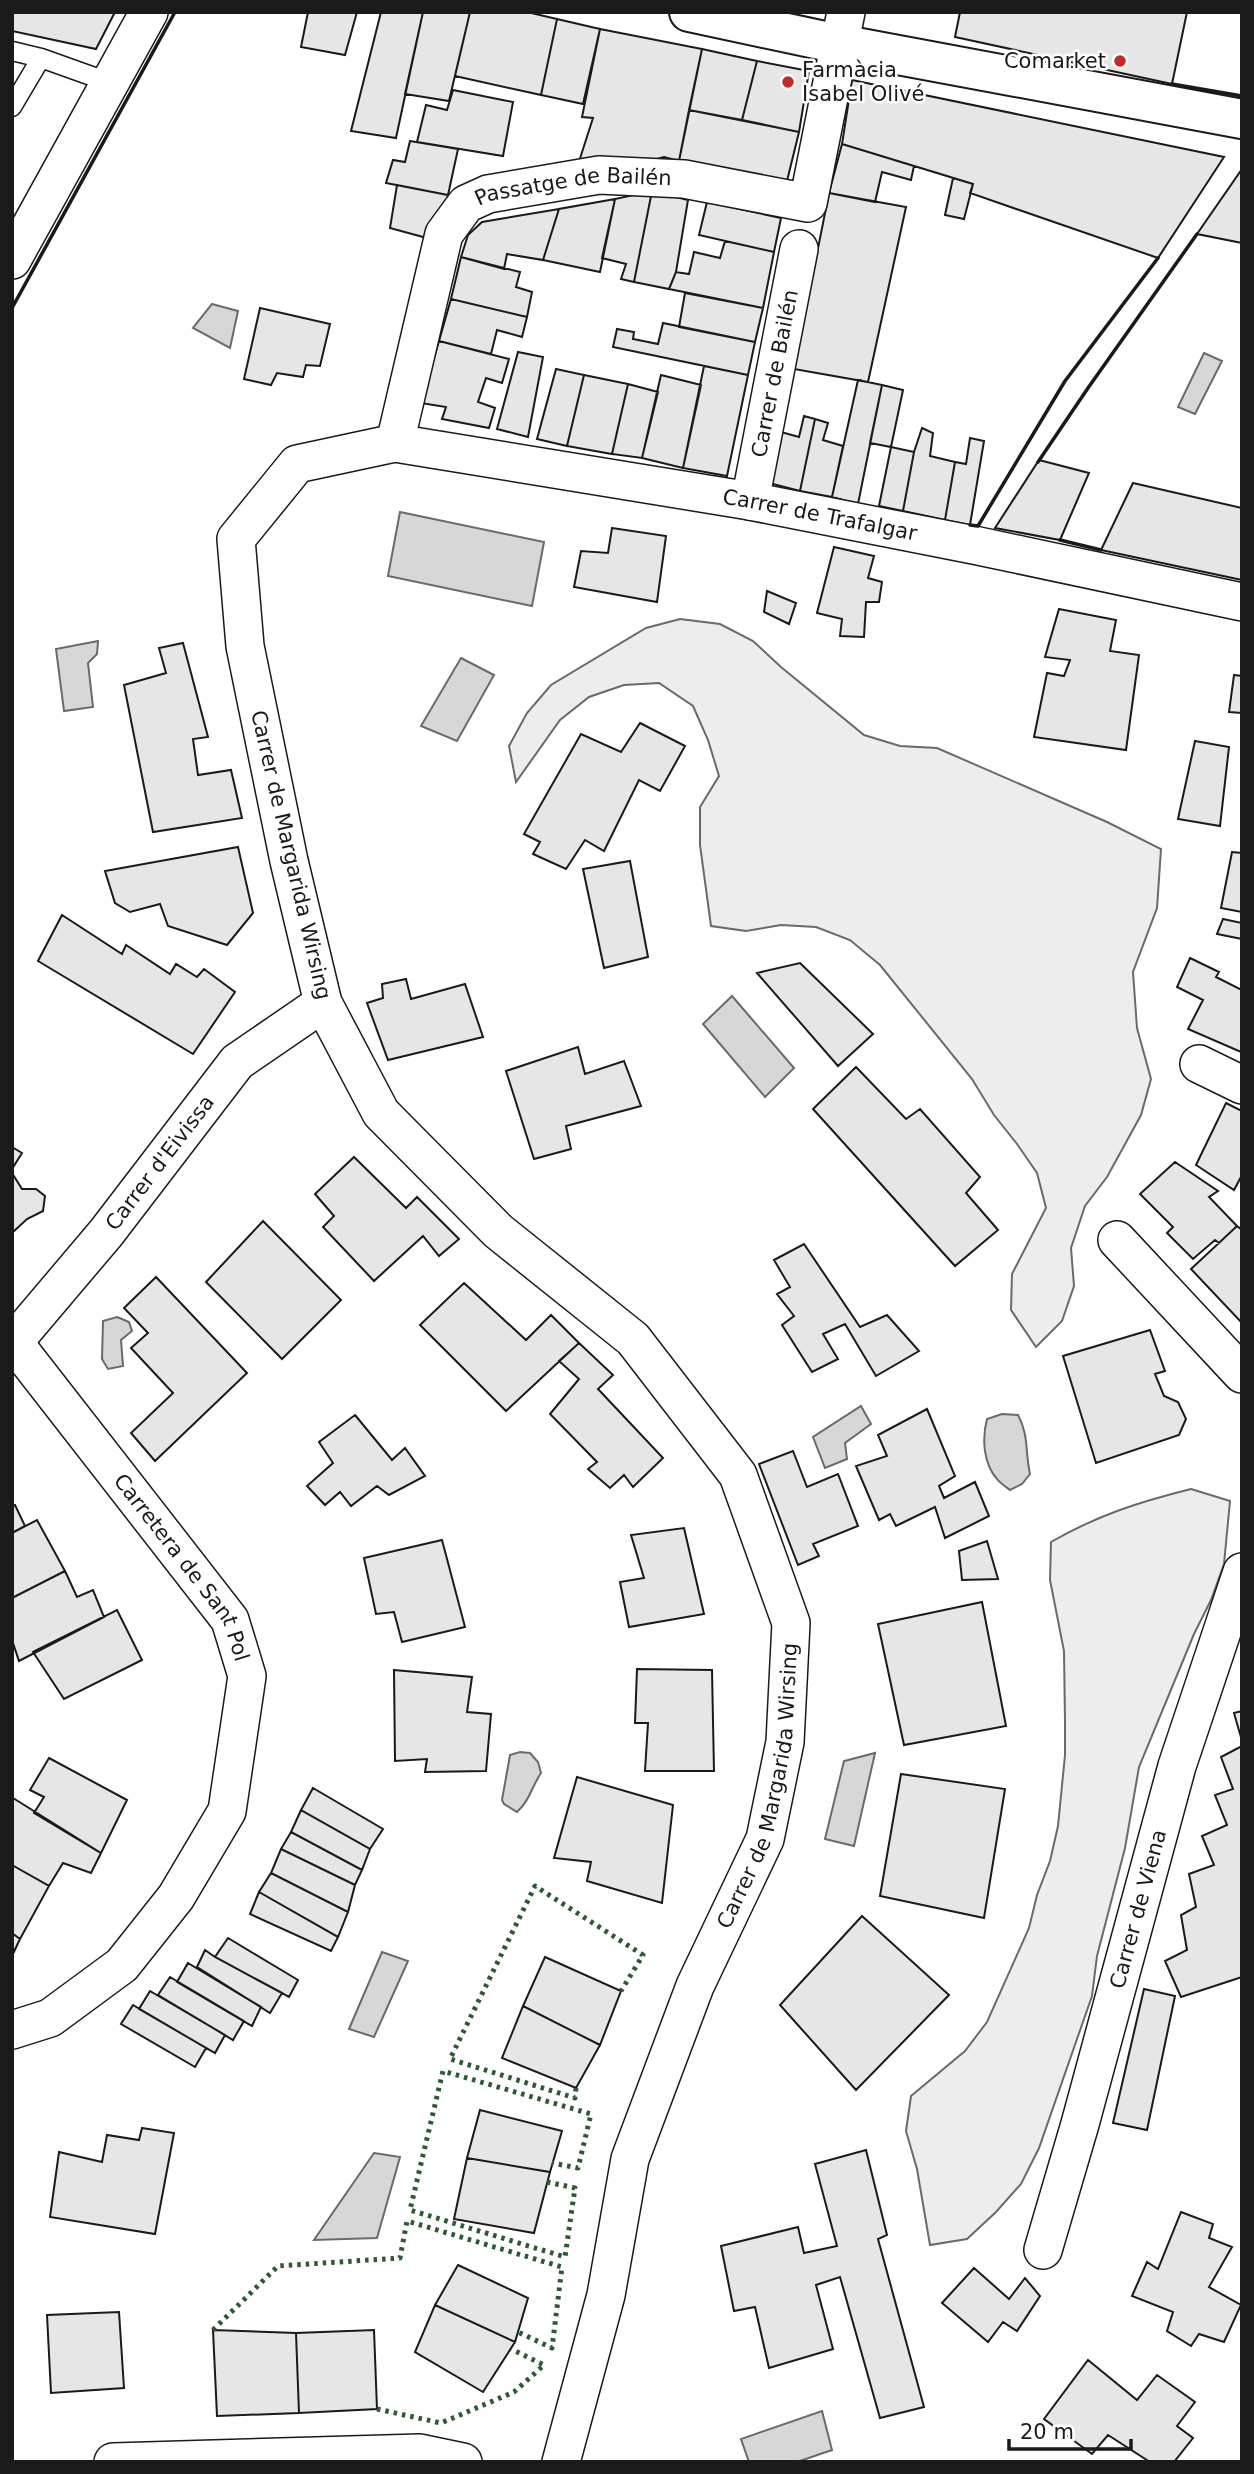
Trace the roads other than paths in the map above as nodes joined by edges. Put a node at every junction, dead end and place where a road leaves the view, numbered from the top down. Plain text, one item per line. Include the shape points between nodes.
1 (149, 12) edge
2 (689, 12) edge
3 (843, 28) edge
4 (12, 51) edge
5 (41, 58) junction
6 (111, 83) junction
7 (12, 107) edge
8 (1242, 119) edge
9 (799, 249) dead end
10 (12, 260) edge
11 (395, 443) junction
12 (750, 501) junction
13 (1242, 602) edge
14 (323, 1003) junction
15 (1199, 1065) dead end
16 (1242, 1085) edge
17 (1117, 1240) dead end
18 (13, 1342) edge
19 (1242, 1374) edge
20 (1242, 1572) edge
21 (12, 2030) edge
22 (1043, 2250) dead end
23 (417, 2458) edge
24 (113, 2462) edge
25 (463, 2462) edge
26 (561, 2462) edge

1 - 6 street
2 - 3 main road
3 - 8 main road
3 - 11 street, Passatge de Bailén via 808,203 684,179 599,175 488,194 466,204 444,234
4 - 5 lane
5 - 6 lane
5 - 7 lane
6 - 10 street
9 - 12 street, Carrer de Bailén
11 - 12 street, Carrer de Trafalgar
11 - 14 street, Carrer de Margarida Wirsing via 297,464 236,538 245,646
12 - 13 street, Carrer de Trafalgar
14 - 18 street, Carrer d'Eivissa via 237,1062 106,1234
14 - 26 street, Carrer de Margarida Wirsing via 381,1113 498,1231 633,1339 738,1475 792,1623 785,1742 765,1839 695,1986 630,2159 606,2295
15 - 16 street
17 - 19 street
18 - 21 street, Carretera de Sant Pol via 230,1620 247,1676 227,1811 176,1897 122,1965 50,2018
20 - 22 street, Carrer de Viena via 1177,1766
23 - 24 street
23 - 25 street

